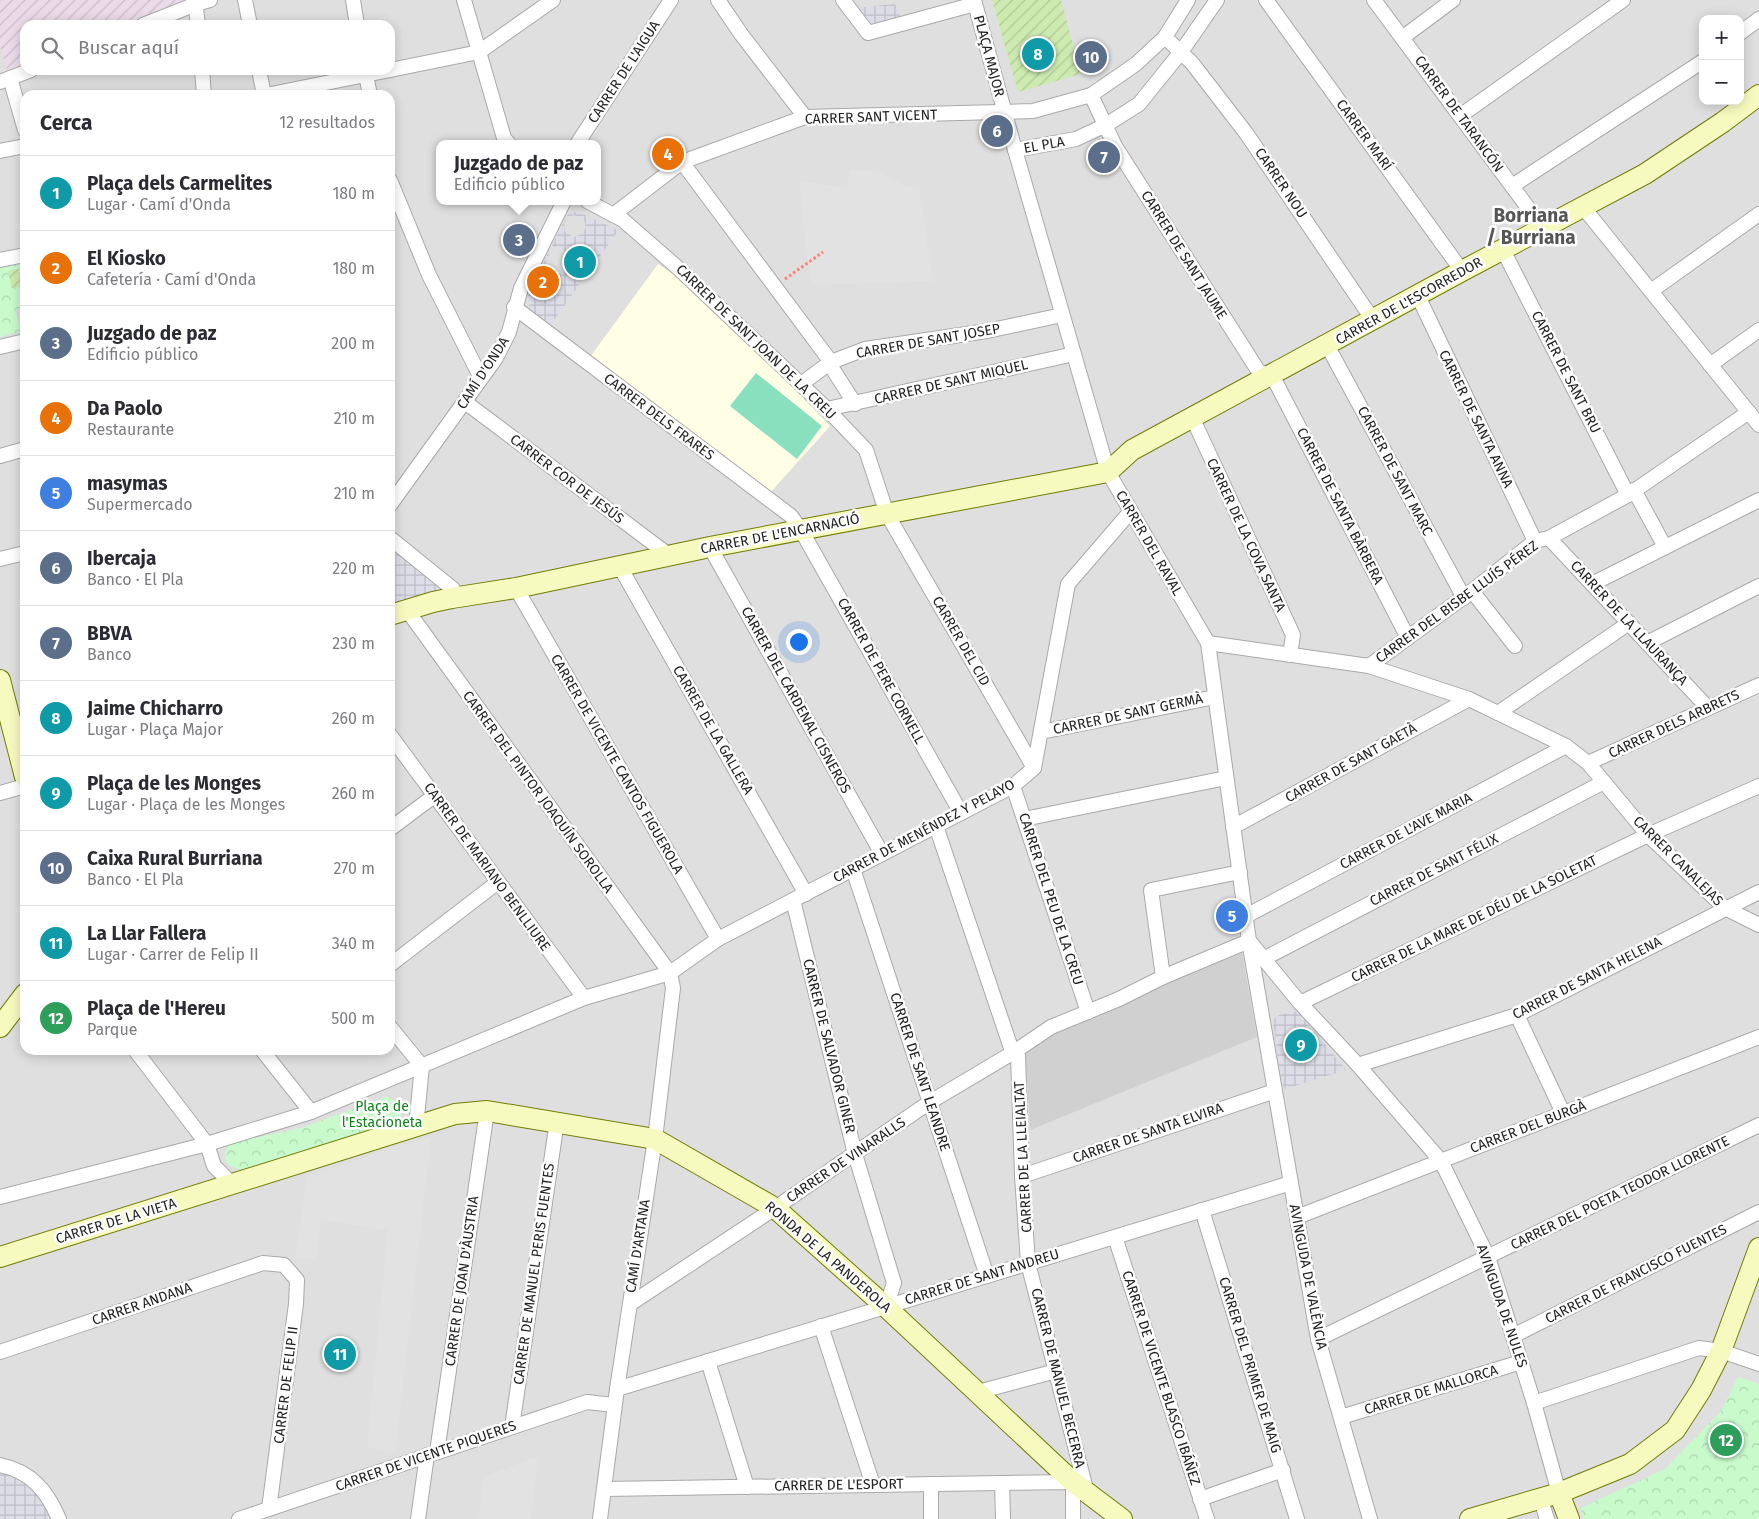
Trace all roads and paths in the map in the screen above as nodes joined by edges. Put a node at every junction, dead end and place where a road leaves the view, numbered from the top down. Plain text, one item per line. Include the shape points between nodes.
1 (245, 0) edge
2 (353, 0) edge
3 (464, 0) edge
4 (553, 0) edge
5 (671, 0) edge
6 (718, 0) edge
7 (843, 0) edge
8 (1188, 0) edge
9 (1217, 0) edge
10 (1266, 0) edge
11 (1374, 0) edge
12 (1453, 0) edge
13 (1623, 0) edge
14 (200, 1) edge
15 (974, 2) edge
16 (1759, 19) edge
17 (155, 20) edge
18 (198, 20) edge
19 (249, 20) edge
20 (356, 20) edge
21 (1744, 30) edge
22 (1165, 37) junction
23 (1402, 38) junction
24 (479, 52) junction
25 (1181, 52) junction
26 (1699, 64) edge
27 (395, 69) edge
28 (20, 74) edge
29 (202, 75) edge
30 (260, 75) edge
31 (352, 75) edge
32 (366, 75) edge
33 (5, 80) edge
34 (204, 90) edge
35 (264, 90) edge
36 (287, 90) edge
37 (369, 90) edge
38 (1091, 95) junction
39 (1759, 95) edge
40 (1005, 112) junction
41 (1460, 116) junction
42 (806, 117) junction
43 (20, 118) edge
44 (1106, 125) junction
45 (506, 140) edge
46 (580, 140) edge
47 (20, 147) edge
48 (1015, 150) junction
49 (0, 151) edge
50 (682, 162) junction
51 (1512, 186) junction
52 (395, 194) edge
53 (562, 205) edge
54 (594, 205) edge
55 (1583, 207) junction
56 (1759, 214) edge
57 (613, 215) junction
58 (1543, 228) junction
59 (1503, 250) junction
60 (823, 252) dead end
61 (20, 256) edge
62 (0, 260) edge
63 (1462, 271) junction
64 (774, 286) junction
65 (1651, 291) junction
66 (1418, 296) junction
67 (514, 307) junction
68 (1062, 316) junction
69 (1373, 320) junction
70 (1759, 330) edge
71 (20, 342) edge
72 (1327, 345) junction
73 (0, 347) edge
74 (1074, 354) junction
75 (831, 362) junction
76 (1710, 364) junction
77 (1272, 375) junction
78 (481, 378) junction
79 (801, 384) junction
80 (464, 402) junction
81 (855, 404) junction
82 (827, 409) junction
83 (1749, 412) junction
84 (1192, 417) junction
85 (1759, 425) edge
86 (20, 450) edge
87 (0, 456) edge
88 (1108, 472) junction
89 (1631, 492) junction
90 (395, 498) edge
91 (1759, 500) edge
92 (1131, 511) junction
93 (887, 514) junction
94 (801, 530) junction
95 (1542, 540) junction
96 (395, 542) edge
97 (710, 547) junction
98 (1665, 547) junction
99 (20, 554) edge
100 (670, 556) junction
101 (0, 559) edge
102 (620, 567) junction
103 (1592, 584) junction
104 (1759, 586) edge
105 (516, 588) junction
106 (1468, 595) junction
107 (452, 598) junction
108 (398, 613) edge
109 (1629, 623) junction
110 (1408, 638) junction
111 (1208, 643) junction
112 (1647, 643) junction
113 (1515, 646) dead end
114 (1290, 655) junction
115 (1369, 666) junction
116 (0, 680) edge
117 (1759, 685) edge
118 (1215, 696) junction
119 (1469, 698) junction
120 (1708, 708) junction
121 (1498, 713) junction
122 (1041, 732) junction
123 (395, 742) edge
124 (1566, 746) junction
125 (20, 758) edge
126 (1588, 763) junction
127 (1034, 768) junction
128 (1226, 778) junction
129 (1604, 782) junction
130 (1013, 786) junction
131 (1759, 786) edge
132 (20, 787) edge
133 (0, 793) edge
134 (434, 796) junction
135 (961, 813) junction
136 (1024, 819) junction
137 (395, 825) edge
138 (936, 826) junction
139 (1233, 827) junction
140 (1648, 835) junction
141 (882, 854) junction
142 (854, 869) junction
143 (1240, 872) junction
144 (498, 882) junction
145 (1759, 892) edge
146 (806, 894) junction
147 (793, 900) junction
148 (1725, 908) junction
149 (1246, 916) junction
150 (1759, 925) edge
151 (718, 939) junction
152 (1249, 941) junction
153 (1265, 958) junction
154 (395, 961) edge
155 (670, 973) junction
156 (1163, 977) junction
157 (584, 998) junction
158 (20, 1001) edge
159 (1300, 1002) junction
160 (1088, 1012) junction
161 (1517, 1015) junction
162 (0, 1027) edge
163 (395, 1033) edge
164 (1759, 1037) edge
165 (1014, 1052) junction
166 (139, 1055) edge
167 (266, 1055) edge
168 (422, 1066) junction
169 (1358, 1066) junction
170 (1275, 1091) junction
171 (930, 1102) junction
172 (487, 1111) junction
173 (311, 1112) junction
174 (1563, 1114) junction
175 (556, 1121) junction
176 (1759, 1125) edge
177 (416, 1126) junction
178 (654, 1138) junction
179 (207, 1144) junction
180 (855, 1154) junction
181 (1441, 1161) junction
182 (1022, 1176) junction
183 (1291, 1183) junction
184 (232, 1184) junction
185 (0, 1197) edge
186 (775, 1208) junction
187 (1202, 1210) junction
188 (1759, 1212) edge
189 (1297, 1217) junction
190 (1115, 1237) junction
191 (1759, 1248) edge
192 (0, 1257) edge
193 (1488, 1257) junction
194 (1028, 1263) junction
195 (284, 1265) joint
196 (987, 1276) junction
197 (630, 1304) junction
198 (886, 1306) junction
199 (821, 1326) junction
200 (1513, 1336) junction
201 (1318, 1339) junction
202 (0, 1352) edge
203 (1721, 1352) junction
204 (708, 1361) junction
205 (1521, 1362) junction
206 (1759, 1364) edge
207 (1056, 1371) junction
208 (617, 1389) junction
209 (978, 1392) junction
210 (1534, 1403) junction
211 (614, 1406) junction
212 (1341, 1417) junction
213 (512, 1427) junction
214 (432, 1453) junction
215 (0, 1466) edge
216 (1283, 1470) junction
217 (1002, 1483) junction
218 (931, 1484) junction
219 (873, 1485) junction
220 (747, 1487) junction
221 (1080, 1487) junction
222 (604, 1489) junction
223 (1550, 1495) junction
224 (1200, 1499) junction
225 (270, 1509) junction
226 (59, 1519) edge
227 (239, 1519) edge
228 (418, 1519) edge
229 (600, 1519) edge
230 (931, 1519) edge
231 (1003, 1519) edge
232 (1073, 1519) edge
233 (1122, 1519) edge
234 (1207, 1519) edge
235 (1298, 1519) edge
236 (1370, 1519) edge
237 (1470, 1519) edge
238 (1547, 1519) edge
239 (1569, 1519) edge

1 - 19 street
2 - 20 street
3 - 24 street
4 - 24 street
5 - 46 street, CARRER DE L'AIGUA
6 - 42 street
7 - 15 street via 868,33
8 - 22 street
9 - 25 street, EL PLA
10 - 63 street, CARRER MARÍ
11 - 23 street, CARRER DE TARANCÓN
12 - 23 street
13 - 41 street
14 - 17 street
14 - 18 street
15 - 40 street, PLAÇA MAJOR
16 - 21 street
22 - 25 street
22 - 38 street via 1136,64
23 - 41 street, CARRER DE TARANCÓN
24 - 27 street
24 - 45 street
25 - 44 street, EL PLA via 1138,104
25 - 69 street, CARRER NOU via 1246,133
26 - 51 street
28 - 33 street
29 - 34 street
30 - 35 street
31 - 36 street
32 - 37 street
33 - 43 street
38 - 40 street via 1033,111
38 - 44 street
39 - 55 street, CARRER DE L'ESCORREDOR via 1645,174
40 - 42 street, CARRER SANT VICENT
40 - 48 street, EL PLA
41 - 51 street, CARRER DE TARANCÓN
42 - 50 street, CARRER SANT VICENT
44 - 48 street, EL PLA via 1076,139
44 - 77 street, CARRER DE SANT JAUME via 1115,146 1258,372
47 - 49 street
48 - 68 street, CARRER DEL RAVAL
50 - 57 street, CARRER SANT VICENT
50 - 64 street
51 - 58 street, CARRER DE TARANCÓN
52 - 78 street via 429,275
53 - 67 street, CAMÍ D'ONDA
54 - 57 street, CARRER DE SANT JOAN DE LA CREU
55 - 58 street, CARRER DE L'ESCORREDOR
55 - 65 street
56 - 65 street
57 - 79 street, CARRER DE SANT JOAN DE LA CREU via 686,274
58 - 59 street, CARRER DE L'ESCORREDOR
59 - 63 street, CARRER DE L'ESCORREDOR
59 - 89 street, CARRER DE SANT BRU
60 - 64 path
61 - 62 street
63 - 66 street, CARRER DE L'ESCORREDOR
64 - 75 street
65 - 76 street
66 - 69 street, CARRER DE L'ESCORREDOR
66 - 95 street, CARRER DE SANTA ANNA
67 - 78 street, CAMÍ D'ONDA via 508,332 496,358
67 - 94 street, CARRER DELS FRARES via 791,516
68 - 74 street, CARRER DEL RAVAL
68 - 75 street, CARRER DE SANT JOSEP via 865,349
69 - 72 street, CARRER DE L'ESCORREDOR
70 - 76 street
71 - 73 street
72 - 77 street, CARRER DE L'ESCORREDOR
72 - 106 street, CARRER DE SANT MARC
74 - 81 street, CARRER DE SANT MIQUEL
74 - 88 street, CARRER DEL RAVAL
75 - 79 street, CARRER DE SANT JOSEP
75 - 81 street
76 - 83 street
77 - 84 street, CARRER DE L'ESCORREDOR
77 - 110 street, CARRER DE SANTA BÀRBERA
78 - 80 street, CAMÍ D'ONDA
79 - 82 street, CARRER DE SANT JOAN DE LA CREU
80 - 90 street, CAMÍ D'ONDA
80 - 100 street, CARRER COR DE JESÚS
81 - 82 street, CARRER DE SANT MIQUEL
82 - 93 street, CARRER DE SANT JOAN DE LA CREU via 866,450
83 - 85 street
83 - 89 street, CARRER DEL BISBE LLUÍS PÉREZ
84 - 88 street, CARRER DE L'ESCORREDOR via 1132,450
84 - 114 street, CARRER DE LA COVA SANTA via 1292,635
86 - 87 street
88 - 92 street, CARRER DEL RAVAL
88 - 93 street, CARRER DE L'ENCARNACIÓ
89 - 95 street, CARRER DEL BISBE LLUÍS PÉREZ
89 - 98 street, CARRER DE SANT BRU
91 - 98 street
92 - 111 street, CARRER DEL RAVAL
92 - 122 street via 1068,584
93 - 94 street, CARRER DE L'ENCARNACIÓ
93 - 127 street, CARRER DEL CID
94 - 97 street, CARRER DE L'ENCARNACIÓ
94 - 135 street, CARRER DE PERE CORNELL
95 - 103 street, CARRER DE LA LLAURANÇA
95 - 106 street, CARRER DEL BISBE LLUÍS PÉREZ
96 - 107 street via 453,589
97 - 100 street, CARRER DE L'ENCARNACIÓ
97 - 141 street, CARRER DEL CARDENAL CISNEROS
98 - 103 street
99 - 101 street
100 - 102 street, CARRER DE L'ENCARNACIÓ
102 - 105 street, CARRER DE L'ENCARNACIÓ
102 - 146 street, CARRER DE LA GALLERA
103 - 109 street, CARRER DE LA LLAURANÇA
104 - 112 street
105 - 107 street, CARRER DE L'ENCARNACIÓ
105 - 151 street, CARRER DE VICENTE CANTOS FIGUEROLA
106 - 110 street, CARRER DEL BISBE LLUÍS PÉREZ
106 - 113 street, CARRER DE SANT MARC
107 - 108 street, CARRER DE L'ENCARNACIÓ
108 - 155 street, CARRER DEL PINTOR JOAQUÍN SOROLLA
109 - 112 street, CARRER DE LA LLAURANÇA
109 - 121 street
110 - 115 street, CARRER DEL BISBE LLUÍS PÉREZ
111 - 114 street, CARRER CANALEJAS
111 - 118 street, CARRER DEL RAVAL
112 - 120 street, CARRER DE LA LLAURANÇA
114 - 115 street, CARRER CANALEJAS
115 - 119 street, CARRER CANALEJAS
116 - 125 street
117 - 120 street, CARRER DELS ARBRETS
118 - 122 street, CARRER DE SANT GERMÀ
118 - 128 street, CARRER DEL RAVAL
119 - 121 street, CARRER CANALEJAS
119 - 139 street, CARRER DE SANT GAETÀ
120 - 126 street, CARRER DELS ARBRETS
121 - 124 street, CARRER CANALEJAS
122 - 127 street
123 - 134 street, CARRER DE MARIANO BENLLIURE
124 - 126 street, CARRER CANALEJAS
124 - 149 street, CARRER DE L'AVE MARIA
126 - 129 street, CARRER CANALEJAS
127 - 130 street, CARRER DE MENÉNDEZ Y PELAYO
128 - 136 street
128 - 139 street, CARRER DEL RAVAL
129 - 140 street, CARRER CANALEJAS
129 - 153 street, CARRER DE SANT FÉLIX
130 - 135 street, CARRER DE MENÉNDEZ Y PELAYO
130 - 136 street, CARRER DEL PEU DE LA CREU
131 - 140 street, CARRER DE LA MARE DE DÉU DE LA SOLETAT
132 - 133 street
134 - 137 street
134 - 144 street, CARRER DE MARIANO BENLLIURE
135 - 138 street, CARRER DE MENÉNDEZ Y PELAYO
136 - 160 street, CARRER DEL PEU DE LA CREU
138 - 141 street, CARRER DE MENÉNDEZ Y PELAYO
138 - 165 street, CARRER DE LA LLEIALTAT
139 - 143 street, CARRER DEL RAVAL
140 - 148 street, CARRER CANALEJAS
140 - 159 street, CARRER DE LA MARE DE DÉU DE LA SOLETAT
141 - 142 street, CARRER DE MENÉNDEZ Y PELAYO
142 - 146 street, CARRER DE MENÉNDEZ Y PELAYO
142 - 171 street, CARRER DE SANT LEANDRE
143 - 149 street, CARRER DEL RAVAL
143 - 156 street via 1150,890
144 - 154 street
144 - 157 street, CARRER DE MARIANO BENLLIURE
145 - 148 street, CARRER DE SANTA HELENA
146 - 147 street, CARRER DE MENÉNDEZ Y PELAYO
147 - 151 street, CARRER DE MENÉNDEZ Y PELAYO
147 - 180 street, CARRER DE SALVADOR GINER
148 - 150 street, CARRER CANALEJAS
148 - 161 street, CARRER DE SANTA HELENA
149 - 152 street, CARRER DEL RAVAL
151 - 155 street, CARRER DE MENÉNDEZ Y PELAYO
152 - 153 street, AVINGUDA DE NULES
152 - 156 street, CARRER DE VINARALLS
152 - 170 street, CARRER DEL RAVAL
153 - 159 street, AVINGUDA DE NULES
155 - 157 street, CARRER DE MENÉNDEZ Y PELAYO
155 - 178 street, CAMÍ D'ARTANA via 673,988
156 - 160 street, CARRER DE VINARALLS
157 - 168 street, CARRER DE MENÉNDEZ Y PELAYO
158 - 162 street
159 - 169 street, AVINGUDA DE NULES
160 - 165 street, CARRER DE VINARALLS via 1050,1027
161 - 169 street, CARRER DE SANTA HELENA
161 - 174 street
163 - 168 street
164 - 174 street, CARRER DEL BURGÀ
165 - 171 street, CARRER DE VINARALLS
165 - 182 street, CARRER DE LA LLEIALTAT via 1018,1056
166 - 179 street
167 - 173 street
168 - 173 street
168 - 177 street
169 - 181 street, AVINGUDA DE NULES
170 - 182 street, CARRER DE SANTA ELVIRA
170 - 183 street, AVINGUDA DE VALÈNCIA
171 - 180 street, CARRER DE VINARALLS
171 - 196 street, CARRER DE SANT LEANDRE
172 - 175 street, RONDA DE LA PANDEROLA
172 - 177 street, RONDA DE LA PANDEROLA via 455,1114
172 - 214 street, CARRER DE JOAN D'ÀUSTRIA
173 - 179 street
174 - 181 street, CARRER DEL BURGÀ
175 - 178 street, RONDA DE LA PANDEROLA
175 - 213 street, CARRER DE MANUEL PERIS FUENTES
176 - 193 street, CARRER DEL POETA TEODOR LLORENTE
177 - 184 street
178 - 186 street, RONDA DE LA PANDEROLA
178 - 197 street, CAMÍ D'ARTANA
179 - 184 street via 214,1166
179 - 185 street
180 - 186 street, CARRER DE VINARALLS
180 - 198 street, CARRER DE SALVADOR GINER via 894,1282
181 - 189 street, CARRER DEL BURGÀ
181 - 193 street, AVINGUDA DE NULES
182 - 194 street, CARRER DE LA LLEIALTAT
183 - 187 street, CARRER DE SANT ANDREU
183 - 189 street, AVINGUDA DE VALÈNCIA
184 - 192 street, CARRER DE LA VIETA
186 - 197 street, CARRER DE VINARALLS
186 - 198 street, RONDA DE LA PANDEROLA
187 - 190 street, CARRER DE SANT ANDREU
187 - 216 street, CARRER DEL PRIMER DE MAIG
188 - 200 street, CARRER DE FRANCISCO FUENTES
189 - 201 street, AVINGUDA DE VALÈNCIA
190 - 194 street, CARRER DE SANT ANDREU
190 - 224 street, CARRER DE VICENTE BLASCO IBÁÑEZ
191 - 203 street
193 - 200 street, AVINGUDA DE NULES
193 - 201 street, CARRER DEL POETA TEODOR LLORENTE
194 - 196 street, CARRER DE SANT ANDREU
194 - 207 street, CARRER DE MANUEL BECERRA
195 - 202 street, CARRER ANDANA via 263,1263
195 - 225 street, CARRER DE FELIP II via 297,1280 296,1304
196 - 198 street, CARRER DE SANT ANDREU
197 - 208 street, CAMÍ D'ARTANA
198 - 199 street, CARRER DE SANT ANDREU
198 - 209 street, RONDA DE LA PANDEROLA
199 - 204 street, CARRER DE SANT ANDREU
199 - 219 street
200 - 205 street, AVINGUDA DE NULES
201 - 212 street, AVINGUDA DE VALÈNCIA
203 - 206 street
203 - 210 street via 1699,1348
203 - 223 street via 1702,1390 1675,1430 1630,1464
204 - 208 street, CARRER DE SANT ANDREU
204 - 220 street
205 - 210 street, AVINGUDA DE NULES
205 - 212 street, CARRER DE MALLORCA
207 - 209 street
207 - 221 street, CARRER DE MANUEL BECERRA
208 - 211 street, CAMÍ D'ARTANA
209 - 221 street, RONDA DE LA PANDEROLA
210 - 223 street, AVINGUDA DE NULES
211 - 213 street, CARRER DE VICENTE PIQUERES via 587,1402
211 - 222 street, CAMÍ D'ARTANA
212 - 236 street, AVINGUDA DE VALÈNCIA
213 - 214 street, CARRER DE VICENTE PIQUERES
214 - 225 street, CARRER DE VICENTE PIQUERES
214 - 228 street, CARRER DE JOAN D'ÀUSTRIA
215 - 226 street via 29,1475 50,1499
216 - 224 street
216 - 235 street, CARRER DEL PRIMER DE MAIG
217 - 218 street, CARRER DE L'ESPORT
217 - 221 street, CARRER DE L'ESPORT
217 - 231 street
218 - 219 street, CARRER DE L'ESPORT
218 - 230 street
219 - 220 street, CARRER DE L'ESPORT
220 - 222 street, CARRER DE L'ESPORT
221 - 232 street, CARRER DE MANUEL BECERRA
221 - 233 street, RONDA DE LA PANDEROLA
222 - 229 street, CAMÍ D'ARTANA
223 - 237 street
223 - 238 street, AVINGUDA DE NULES
223 - 239 street, AVINGUDA DE NULES
224 - 234 street, CARRER DE VICENTE BLASCO IBÁÑEZ
225 - 227 street, CARRER DE VICENTE PIQUERES

